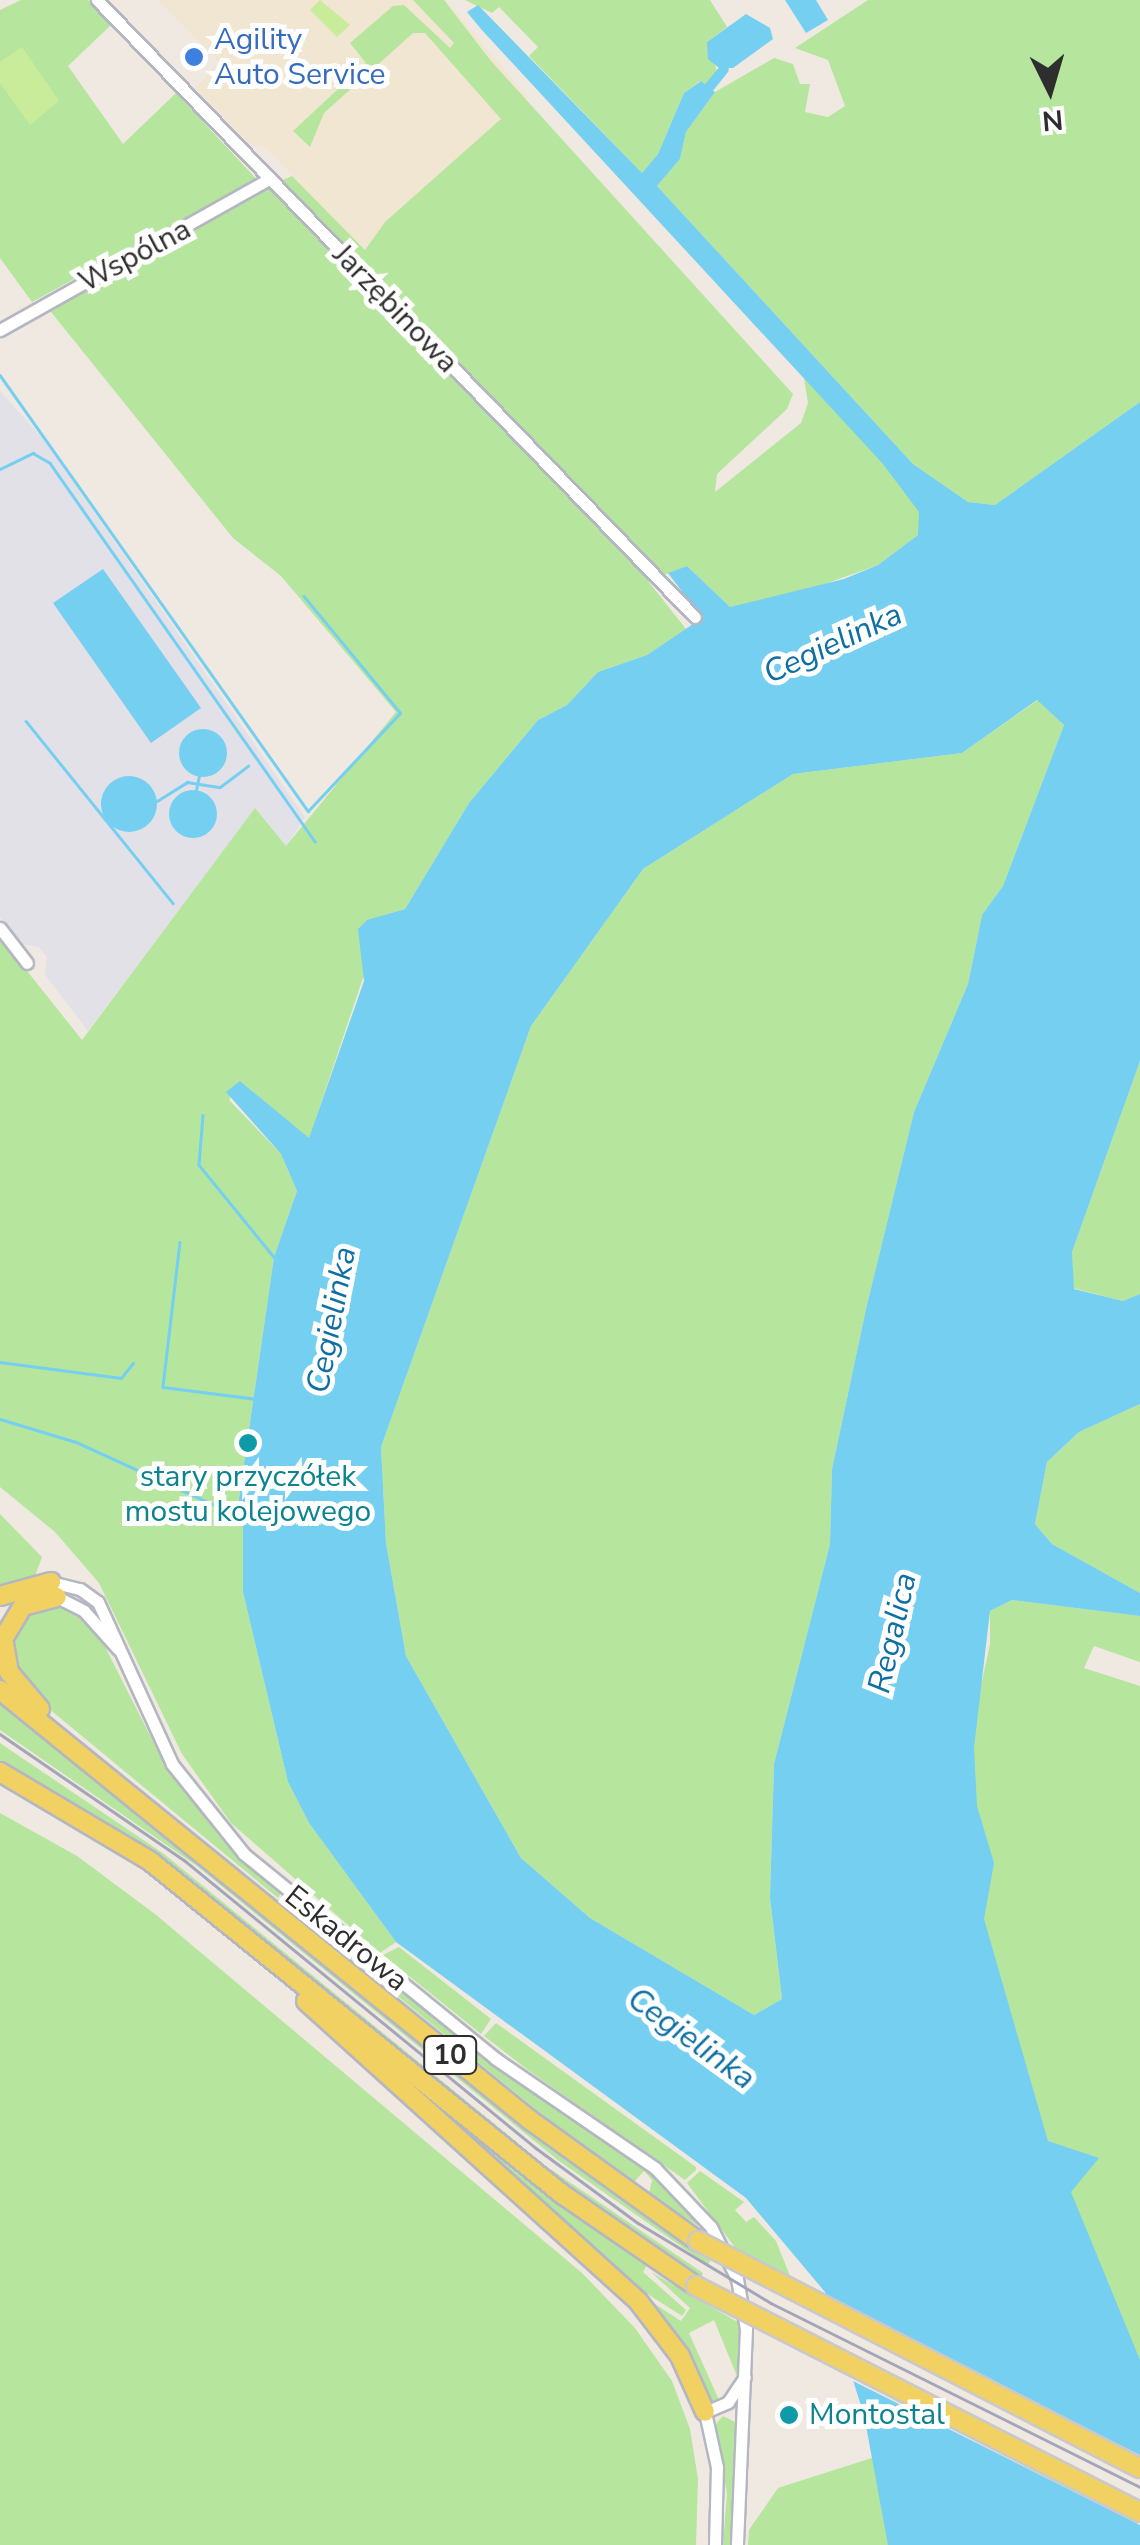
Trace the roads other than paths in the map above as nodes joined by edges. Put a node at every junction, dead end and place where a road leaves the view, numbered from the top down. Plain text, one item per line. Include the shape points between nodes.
1 (97, 0) edge
2 (268, 179) junction
3 (0, 330) edge
4 (696, 617) dead end
5 (0, 928) edge
6 (27, 963) dead end
7 (54, 1590) junction
8 (0, 1596) edge
9 (0, 1690) edge
10 (0, 1772) edge
11 (114, 1777) junction
12 (0, 1784) edge
13 (47, 1796) junction
14 (227, 1923) junction
15 (748, 2368) junction
16 (705, 2412) junction
17 (746, 2414) junction
18 (1140, 2468) edge
19 (1140, 2512) edge
20 (716, 2545) edge
21 (736, 2545) edge

1 - 2 street, Jarzębinowa
2 - 3 street, Wspólna
2 - 4 street, Jarzębinowa
5 - 6 street
7 - 8 main road
7 - 11 main road via 9,1621 5,1661 26,1695
7 - 15 street, Eskadrowa via 84,1611 118,1650 172,1764 258,1868 509,2069 635,2153 690,2199 736,2278
9 - 11 main road, 10
10 - 13 main road, 10
11 - 18 main road, 10, bridge via 530,2120 698,2241
12 - 13 main road
13 - 14 main road, 10 via 126,1844
14 - 16 main road via 638,2301 680,2356
14 - 19 main road, 10, bridge via 562,2194 696,2286
15 - 16 street via 728,2402
15 - 17 street, Eskadrowa
16 - 17 street
16 - 20 street via 717,2467
17 - 21 street, Eskadrowa

